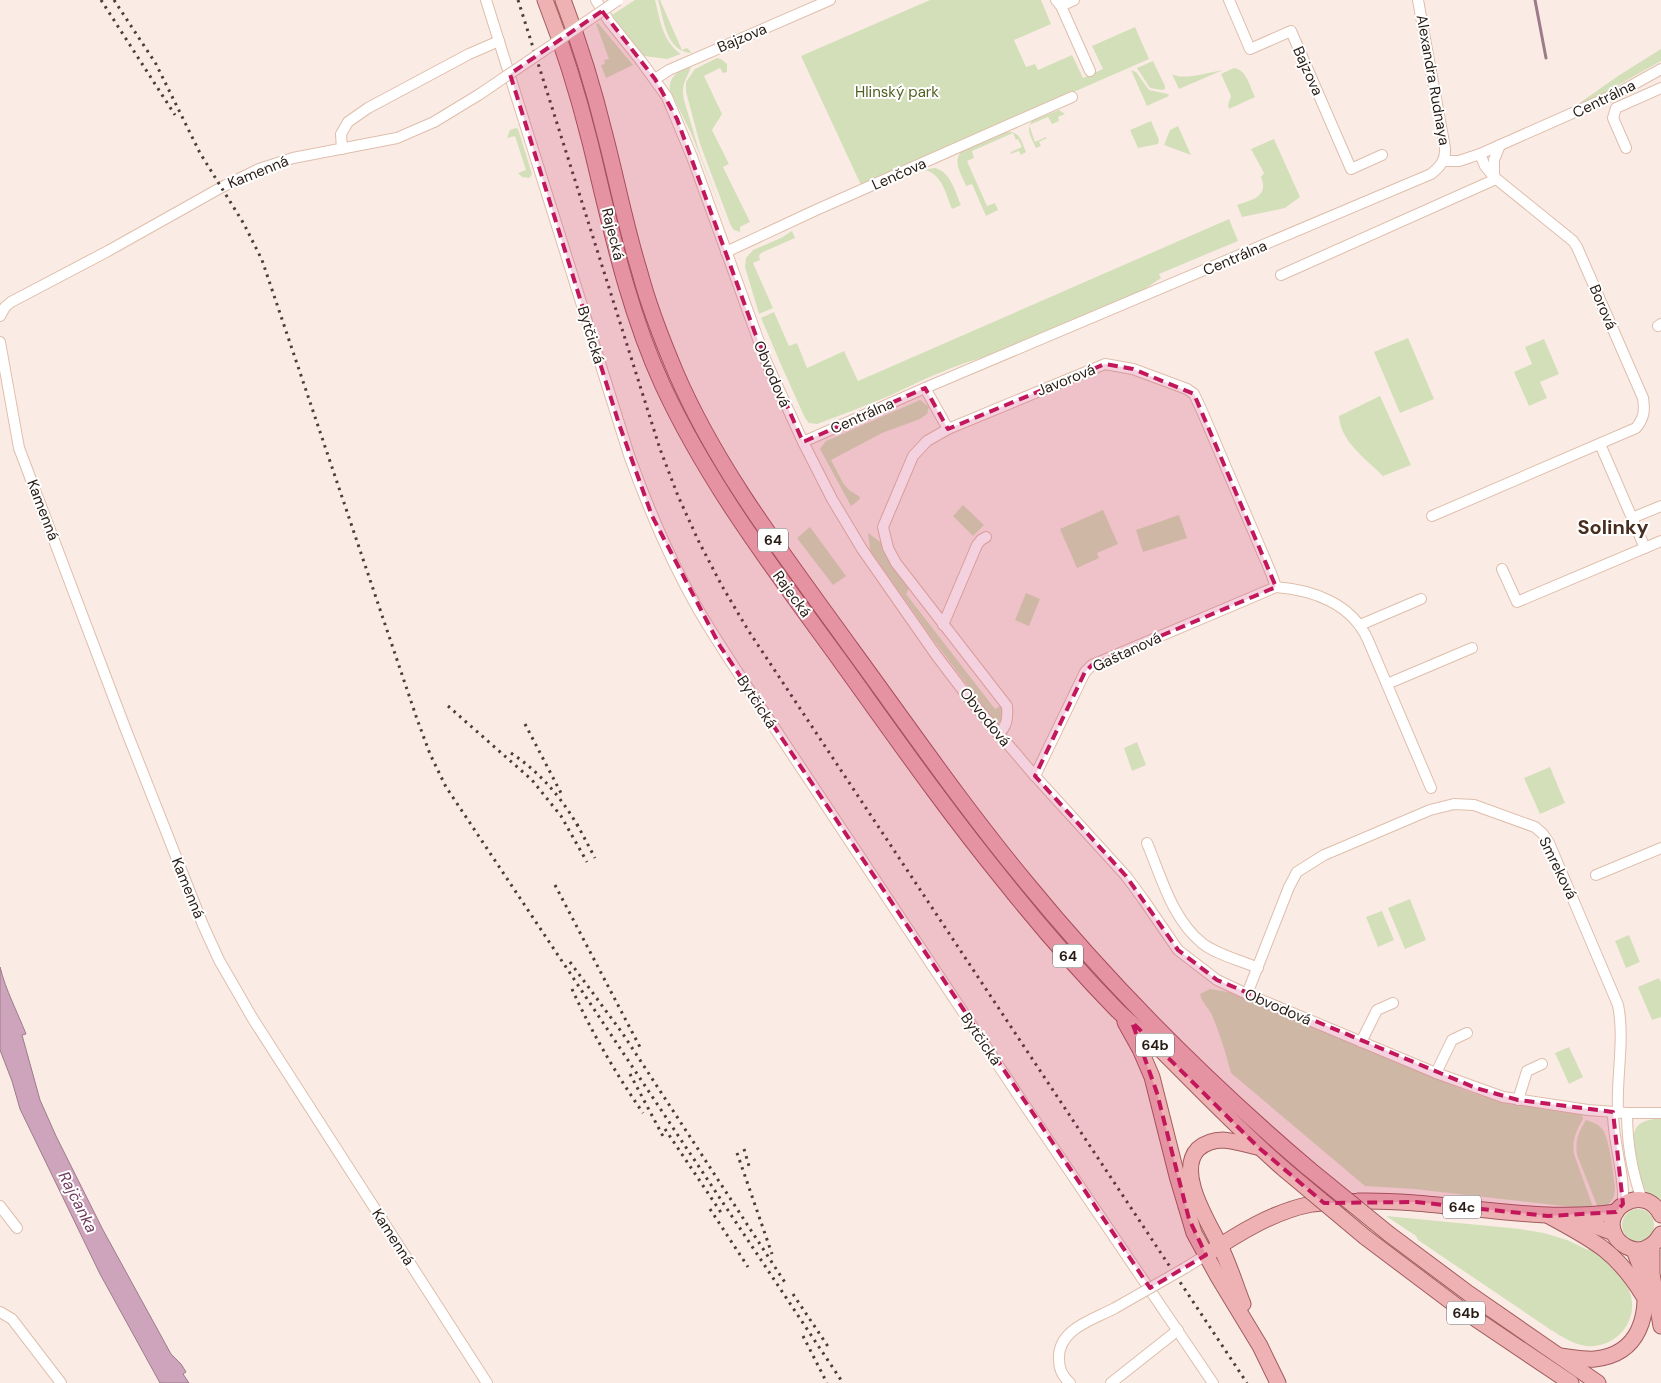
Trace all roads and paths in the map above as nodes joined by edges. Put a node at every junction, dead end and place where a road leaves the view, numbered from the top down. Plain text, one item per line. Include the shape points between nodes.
1 (486, 0) edge
2 (545, 0) edge
3 (563, 0) edge
4 (596, 0) edge
5 (618, 0) edge
6 (830, 0) edge
7 (1074, 0) edge
8 (1229, 0) edge
9 (1418, 0) edge
10 (1058, 3) edge
11 (500, 41) junction
12 (1661, 69) edge
13 (1090, 71) dead end
14 (655, 79) junction
15 (1661, 88) edge
16 (1072, 98) dead end
17 (1500, 145) junction
18 (1626, 148) dead end
19 (342, 149) junction
20 (1480, 154) junction
21 (1382, 155) dead end
22 (1444, 161) junction
23 (1495, 178) junction
24 (726, 252) junction
25 (1281, 275) dead end
26 (0, 316) edge
27 (0, 342) edge
28 (925, 388) junction
29 (948, 429) junction
30 (803, 442) junction
31 (1600, 444) junction
32 (1661, 506) edge
33 (1432, 516) dead end
34 (1632, 518) junction
35 (986, 537) dead end
36 (1661, 541) edge
37 (1645, 548) junction
38 (1502, 569) dead end
39 (1276, 587) junction
40 (1421, 599) dead end
41 (943, 625) junction
42 (1360, 625) junction
43 (1472, 648) dead end
44 (1387, 684) junction
45 (998, 734) junction
46 (1035, 776) junction
47 (1431, 788) dead end
48 (1147, 843) dead end
49 (1661, 848) edge
50 (1596, 875) dead end
51 (1258, 968) junction
52 (1247, 994) junction
53 (1130, 1000) joint
54 (1393, 1003) dead end
55 (1117, 1010) junction
56 (1467, 1033) dead end
57 (1361, 1042) junction
58 (1542, 1064) dead end
59 (1436, 1073) junction
60 (1518, 1100) junction
61 (1619, 1113) junction
62 (1661, 1113) edge
63 (1258, 1147) junction
64 (1642, 1200) junction
65 (0, 1206) edge
66 (1619, 1208) junction
67 (1661, 1215) edge
68 (3, 1216) edge
69 (1548, 1216) junction
70 (17, 1228) dead end
71 (1614, 1234) junction
72 (1657, 1239) edge
73 (1220, 1245) junction
74 (1634, 1250) junction
75 (1206, 1255) junction
76 (1644, 1297) junction
77 (0, 1312) edge
78 (1661, 1326) edge
79 (1178, 1330) junction
80 (1260, 1346) junction
81 (1559, 1356) junction
82 (61, 1383) edge
83 (487, 1383) edge
84 (1070, 1383) edge
85 (1111, 1383) edge
86 (1213, 1383) edge
87 (1278, 1383) edge
88 (1572, 1383) edge
89 (1598, 1383) edge

1 - 11 street, Bytčická
2 - 55 main road, Rajecká / 64 via 576,89 634,310 662,384 701,460 757,546 959,824 1020,901
3 - 53 main road, Rajecká / 64 via 593,90 650,305 678,376 715,451 771,537 973,816 1026,882
4 - 14 street, Obvodová
5 - 19 street, Kamenná, bridge via 434,122 411,134
6 - 14 street, Bajzova
7 - 10 street
8 - 21 street, Bajzova via 1250,49 1291,32 1351,169
9 - 22 street, Alexandra Rudnaya via 1443,133
10 - 13 street
11 - 19 street via 368,108 348,122 340,134
11 - 79 street, Bytčická via 629,455 652,516 681,577 716,639 760,706
12 - 17 street, Centrálna via 1620,92
14 - 24 street, Obvodová via 680,126
15 - 18 street via 1616,108 1613,118
16 - 24 street, Lenčova
17 - 20 street, Centrálna
17 - 23 street via 1494,160
19 - 26 street, Kamenná via 293,158 222,187 11,302
20 - 22 street, Centrálna
20 - 23 street, Borová
22 - 28 street, Centrálna via 1419,180
23 - 25 street
23 - 31 street, Borová via 1568,236 1577,247 1643,398 1643,420 1636,428
24 - 30 street, Obvodová via 758,343
27 - 83 street, Kamenná via 19,448 203,926 253,1019
28 - 29 street
28 - 30 street, Centrálna
29 - 39 street, Javorová via 1105,364 1133,369 1187,389 1194,394 1202,411
29 - 41 street, Javorová via 927,441 913,456 883,527 896,564
30 - 45 street, Obvodová via 862,549 936,655
31 - 33 street, Borová
31 - 34 street
32 - 34 street
34 - 37 street
35 - 41 street via 977,545
36 - 37 street
37 - 38 street via 1517,602
39 - 42 street via 1296,589 1339,605
39 - 46 street, Gaštanová via 1092,665 1085,672
40 - 42 street
41 - 45 street, Javorová via 1007,706 1008,717 1004,729
42 - 44 street
43 - 44 street
44 - 47 street
45 - 46 street, Obvodová
46 - 52 street, Obvodová via 1126,876 1178,950 1217,980
48 - 51 street via 1188,930 1202,943
49 - 50 street
51 - 52 street, Smreková
51 - 61 street, Smreková via 1294,876 1324,855 1448,804 1474,805 1529,824 1549,843 1618,1005 1621,1020
52 - 57 street, Obvodová
53 - 81 main road, 64b, bridge via 1198,1068 1308,1168 1389,1234
54 - 57 street via 1377,1010
55 - 63 main road, 64b
55 - 75 main road via 1147,1062 1187,1212
56 - 59 street via 1452,1040
57 - 59 street, Obvodová
58 - 60 street via 1527,1071
59 - 60 street, Obvodová
60 - 61 street, Obvodová
61 - 62 street, Obvodová
61 - 64 street
61 - 66 street via 1613,1131 1624,1189
63 - 73 main road via 1212,1141 1194,1154 1190,1165 1191,1178
63 - 88 main road, 64b, bridge via 1365,1237 1458,1307
64 - 66 main road via 1632,1200
64 - 67 main road via 1651,1203
65 - 68 street
66 - 69 main road via 1596,1215
66 - 71 main road via 1612,1223
68 - 70 street
69 - 71 main road
69 - 73 main road, 64c via 1416,1202 1338,1201 1311,1204 1286,1212
69 - 76 main road via 1605,1249 1619,1261
71 - 74 main road via 1626,1247
72 - 74 main road via 1640,1250
72 - 78 main road via 1652,1274
73 - 75 main road, 64c
73 - 80 main road
74 - 76 main road via 1642,1275
75 - 80 main road
75 - 84 street, bridge via 1069,1333 1058,1354 1059,1366
76 - 81 main road via 1642,1323 1624,1349 1592,1359
77 - 82 street via 12,1319
79 - 85 street
79 - 86 street, Bytčická
80 - 87 main road
81 - 89 main road, 64b

